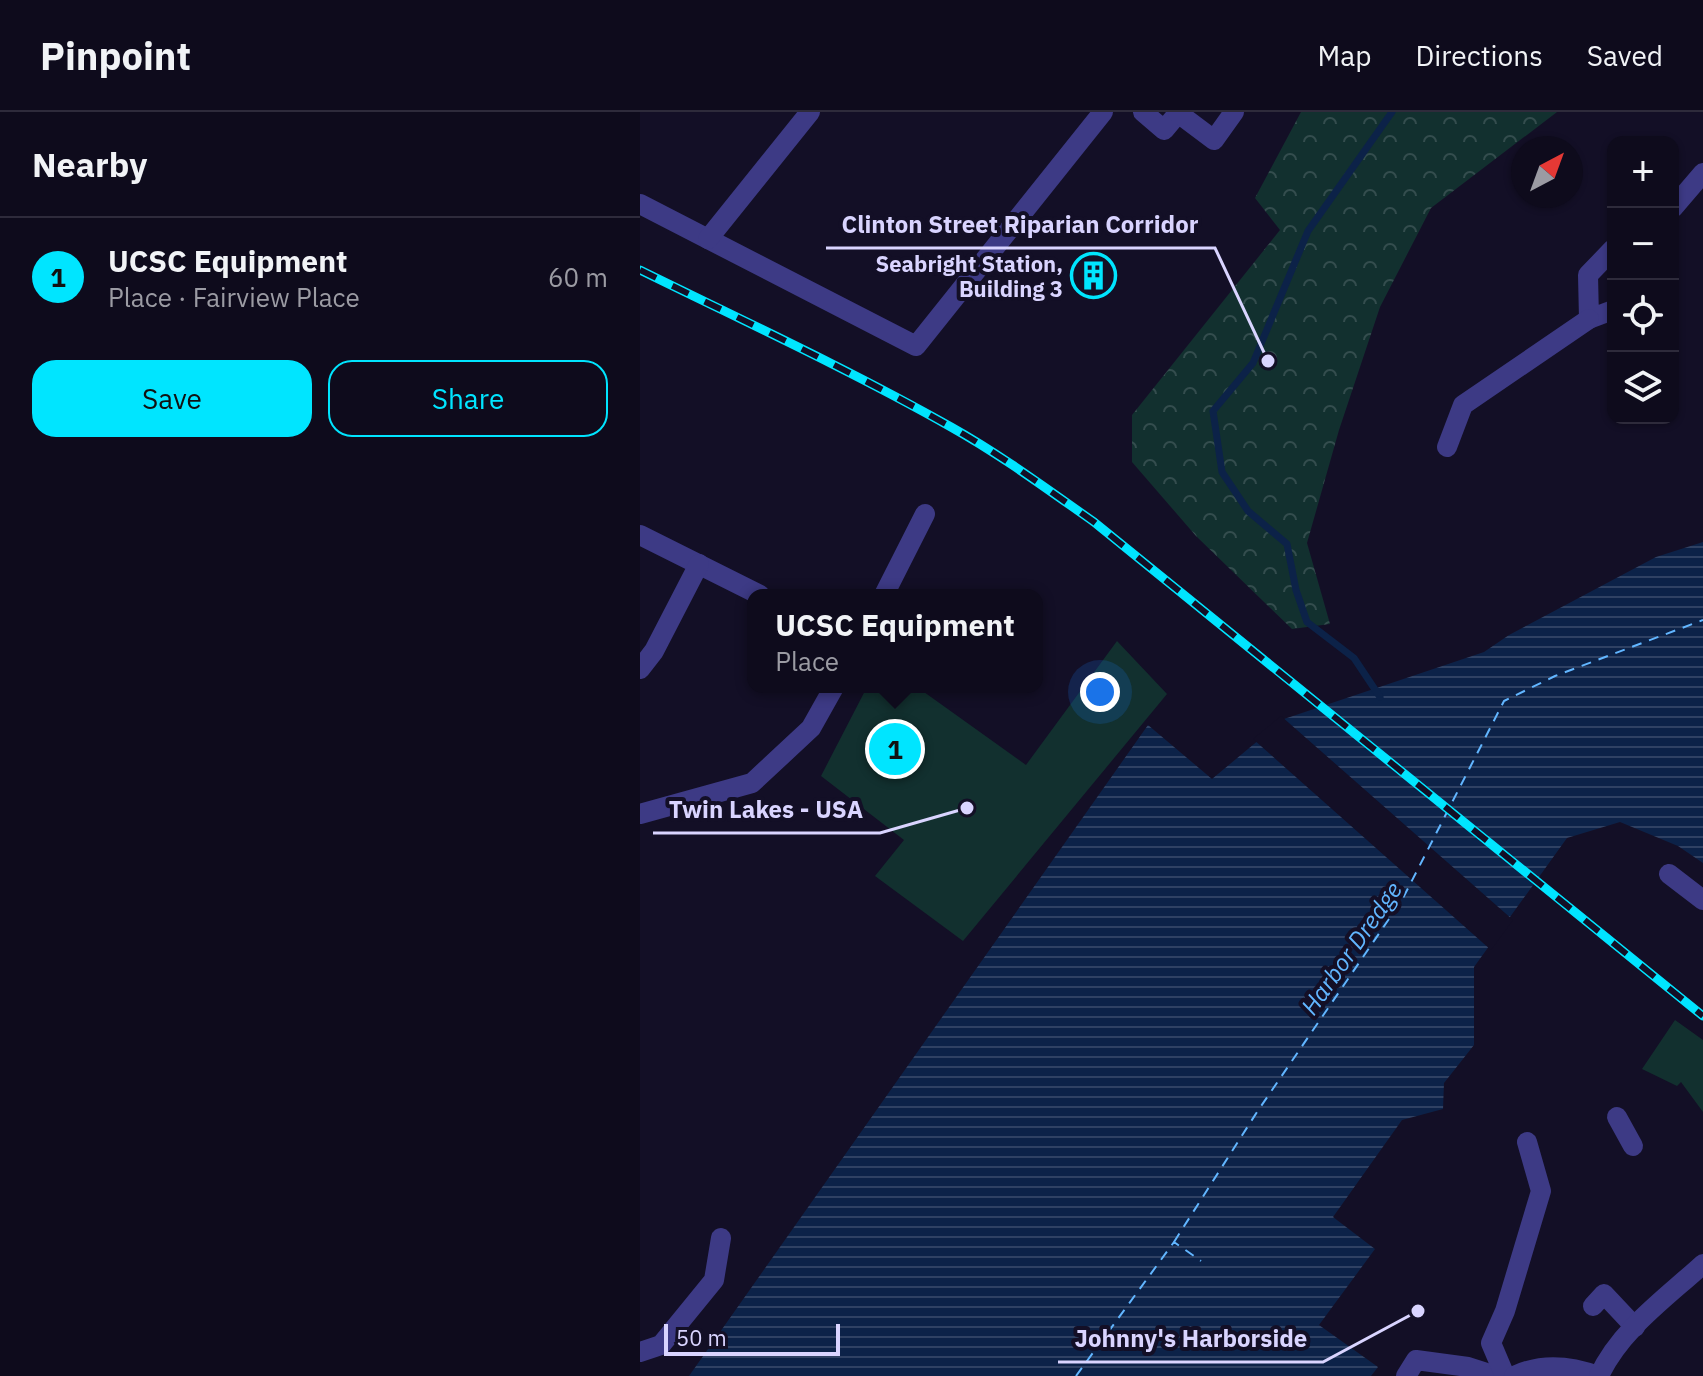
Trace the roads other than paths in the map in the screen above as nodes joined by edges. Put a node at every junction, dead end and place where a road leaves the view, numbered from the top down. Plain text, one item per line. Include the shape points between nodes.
1 (810, 112) edge
2 (1103, 112) edge
3 (1143, 112) edge
4 (1178, 112) edge
5 (1234, 112) edge
6 (1703, 173) edge
7 (1679, 201) edge
8 (640, 204) edge
9 (708, 239) junction
10 (1607, 255) edge
11 (1607, 312) edge
12 (1589, 319) junction
13 (1447, 447) dead end
14 (925, 514) dead end
15 (640, 535) edge
16 (699, 564) junction
17 (748, 589) edge
18 (887, 589) edge
19 (640, 669) edge
20 (831, 693) edge
21 (640, 814) edge
22 (1669, 874) dead end
23 (1703, 900) edge
24 (1617, 1117) dead end
25 (1527, 1142) dead end
26 (1633, 1146) dead end
27 (721, 1238) dead end
28 (1703, 1264) edge
29 (1593, 1306) dead end
30 (1635, 1327) junction
31 (640, 1352) edge
32 (1406, 1376) edge
33 (1496, 1376) edge
34 (1505, 1376) edge
35 (1514, 1376) edge
36 (1598, 1376) edge

1 - 9 street
2 - 9 street via 916,346
3 - 4 street via 1164,130
4 - 5 street via 1214,140
6 - 7 street
8 - 9 street
10 - 12 street via 1588,275
11 - 12 street
12 - 13 street via 1463,405
14 - 18 street
15 - 16 street
16 - 17 street
16 - 19 street
20 - 21 street via 811,728 752,783
22 - 23 street
24 - 26 street
25 - 34 street via 1541,1191 1491,1343
27 - 31 street via 714,1280 661,1345
28 - 30 street
29 - 30 street via 1604,1294
30 - 36 street
32 - 33 street via 1416,1360
35 - 36 street via 1531,1368 1575,1367

